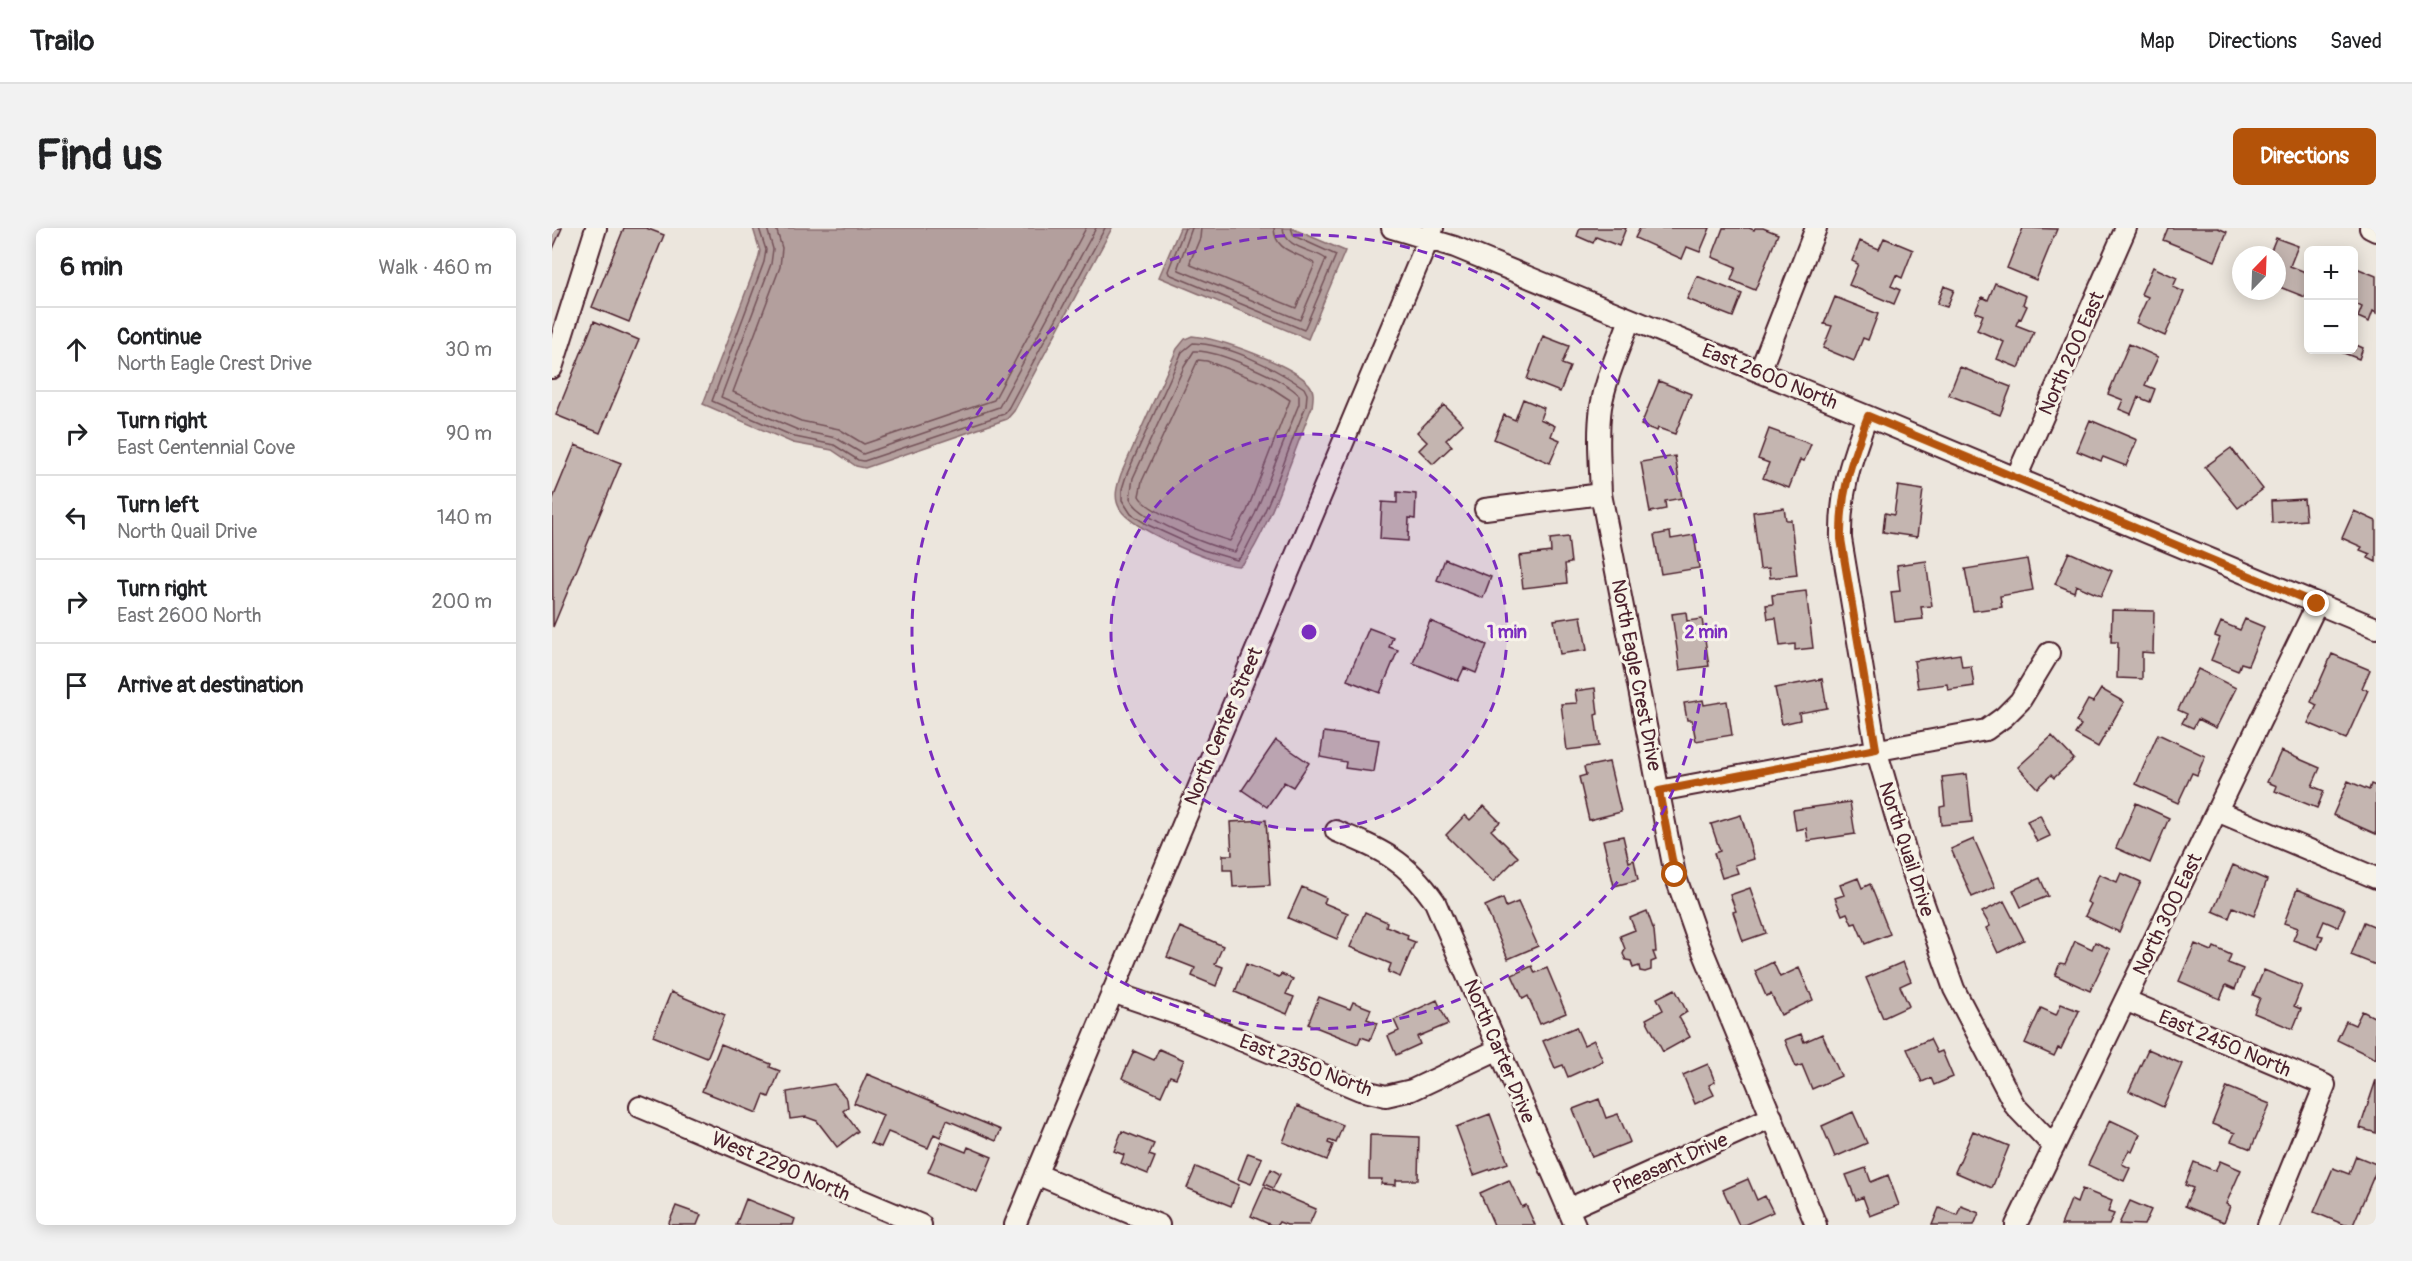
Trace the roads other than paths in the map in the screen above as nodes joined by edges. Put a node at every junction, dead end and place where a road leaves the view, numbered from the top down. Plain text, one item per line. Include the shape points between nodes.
1 (596, 228) edge
2 (1392, 228) edge
3 (1816, 228) edge
4 (2126, 228) edge
5 (2370, 228) edge
6 (2376, 231) edge
7 (1431, 234) edge
8 (1630, 319) junction
9 (552, 368) edge
10 (1760, 372) junction
11 (1868, 416) junction
12 (2016, 478) junction
13 (1601, 494) junction
14 (1485, 508) dead end
15 (2317, 604) junction
16 (2376, 628) edge
17 (2049, 653) dead end
18 (1876, 749) junction
19 (1659, 791) junction
20 (2217, 811) junction
21 (1336, 831) dead end
22 (2376, 878) edge
23 (1112, 992) junction
24 (2125, 1000) junction
25 (1499, 1050) junction
26 (640, 1107) dead end
27 (1772, 1117) junction
28 (2054, 1148) junction
29 (1036, 1174) junction
30 (1571, 1217) edge
31 (921, 1225) edge
32 (1015, 1225) edge
33 (1159, 1225) edge
34 (1816, 1225) edge
35 (2016, 1225) edge
36 (2268, 1225) edge

1 - 9 street
2 - 7 street, East 2600 North
3 - 10 street
4 - 12 street, North 200 East
5 - 6 street
7 - 8 street, East 2600 North
7 - 23 street, North Center Street
8 - 10 street, East 2600 North
8 - 13 street, North Eagle Crest Drive via 1602,404
10 - 11 street, East 2600 North
11 - 12 street, East 2600 North
11 - 18 street, North Quail Drive via 1850,465 1840,512 1841,539
12 - 15 street, East 2600 North
13 - 14 street
13 - 19 street, North Eagle Crest Drive
15 - 16 street, East 2600 North
15 - 20 street, North 300 East
17 - 18 street via 2020,701 1986,730
18 - 19 street
18 - 28 street, North Quail Drive via 1908,859 1954,989 2015,1107
19 - 27 street, North Eagle Crest Drive via 1682,898
20 - 22 street
20 - 24 street, North 300 East
21 - 25 street, North Carter Drive via 1377,848 1420,880 1435,902
23 - 25 street, East 2350 North via 1188,1018 1360,1090 1386,1096 1412,1090
23 - 29 street, North Center Street
24 - 28 street, North 300 East
24 - 36 street, East 2450 North via 2325,1085
25 - 30 street, North Carter Drive
26 - 31 street, West 2290 North
27 - 30 street, Pheasant Drive
27 - 34 street, North Eagle Crest Drive
28 - 35 street, North 300 East
29 - 32 street, North Center Street
29 - 33 street

